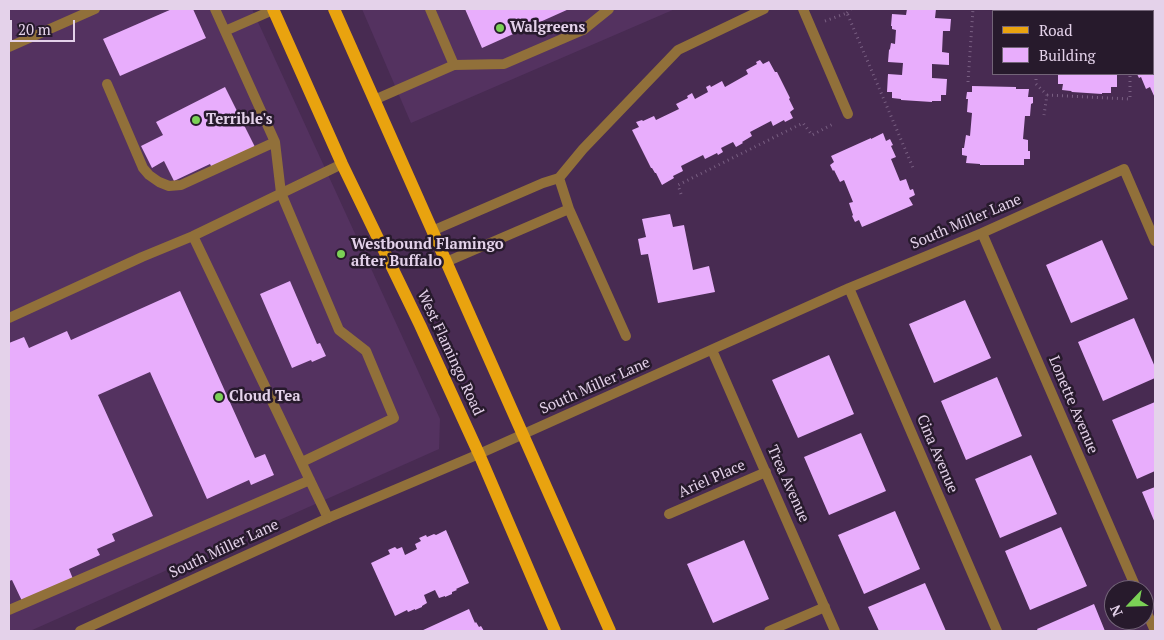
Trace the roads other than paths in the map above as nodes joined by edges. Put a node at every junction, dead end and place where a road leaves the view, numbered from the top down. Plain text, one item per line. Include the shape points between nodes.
1 (95, 9) edge
2 (215, 9) edge
3 (273, 9) edge
4 (334, 9) edge
5 (430, 9) edge
6 (610, 9) edge
7 (764, 9) edge
8 (803, 9) edge
9 (74, 13) edge
10 (225, 32) junction
11 (9, 47) edge
12 (454, 65) junction
13 (108, 84) dead end
14 (374, 100) junction
15 (848, 114) road end
16 (275, 142) junction
17 (342, 164) junction
18 (559, 178) junction
19 (281, 193) junction
20 (570, 209) junction
21 (432, 231) junction
22 (982, 233) junction
23 (193, 236) junction
24 (1155, 241) edge
25 (446, 262) junction
26 (849, 288) junction
27 (9, 318) edge
28 (626, 336) dead end
29 (712, 350) junction
30 (523, 434) junction
31 (479, 454) junction
32 (302, 462) junction
33 (766, 472) junction
34 (310, 480) junction
35 (669, 514) dead end
36 (328, 518) junction
37 (1133, 580) edge
38 (825, 607) junction
39 (9, 610) edge
40 (80, 631) edge
41 (555, 631) edge
42 (610, 631) edge
43 (768, 631) edge
44 (835, 631) edge
45 (997, 631) edge

1 - 9 street
2 - 10 street
3 - 10 street
3 - 17 main road, West Flamingo Road
4 - 14 main road
5 - 12 street
6 - 12 street via 583,30 504,64
7 - 18 street via 678,50
8 - 15 street
9 - 11 street
10 - 16 street
12 - 14 street
13 - 16 street via 143,168 154,179 169,186 181,184
14 - 21 main road
16 - 19 street
17 - 19 street
17 - 31 main road, West Flamingo Road
18 - 20 street
18 - 21 street
19 - 23 street
19 - 32 street via 339,330 366,351 394,418
20 - 25 street
20 - 28 street
21 - 25 main road
22 - 24 street, South Miller Lane via 1124,169
22 - 26 street, South Miller Lane
22 - 37 street, Lonette Avenue
23 - 27 street
23 - 32 street
25 - 30 main road
26 - 29 street, South Miller Lane
26 - 45 street, Cina Avenue
29 - 30 street, South Miller Lane
29 - 33 street, Trea Avenue
30 - 31 street, South Miller Lane
30 - 42 main road
31 - 36 street, South Miller Lane
31 - 41 main road, West Flamingo Road
32 - 34 street
33 - 35 street, Ariel Place
33 - 38 street, Trea Avenue
34 - 36 street
34 - 39 street
36 - 40 street, South Miller Lane
38 - 43 street
38 - 44 street, Trea Avenue

